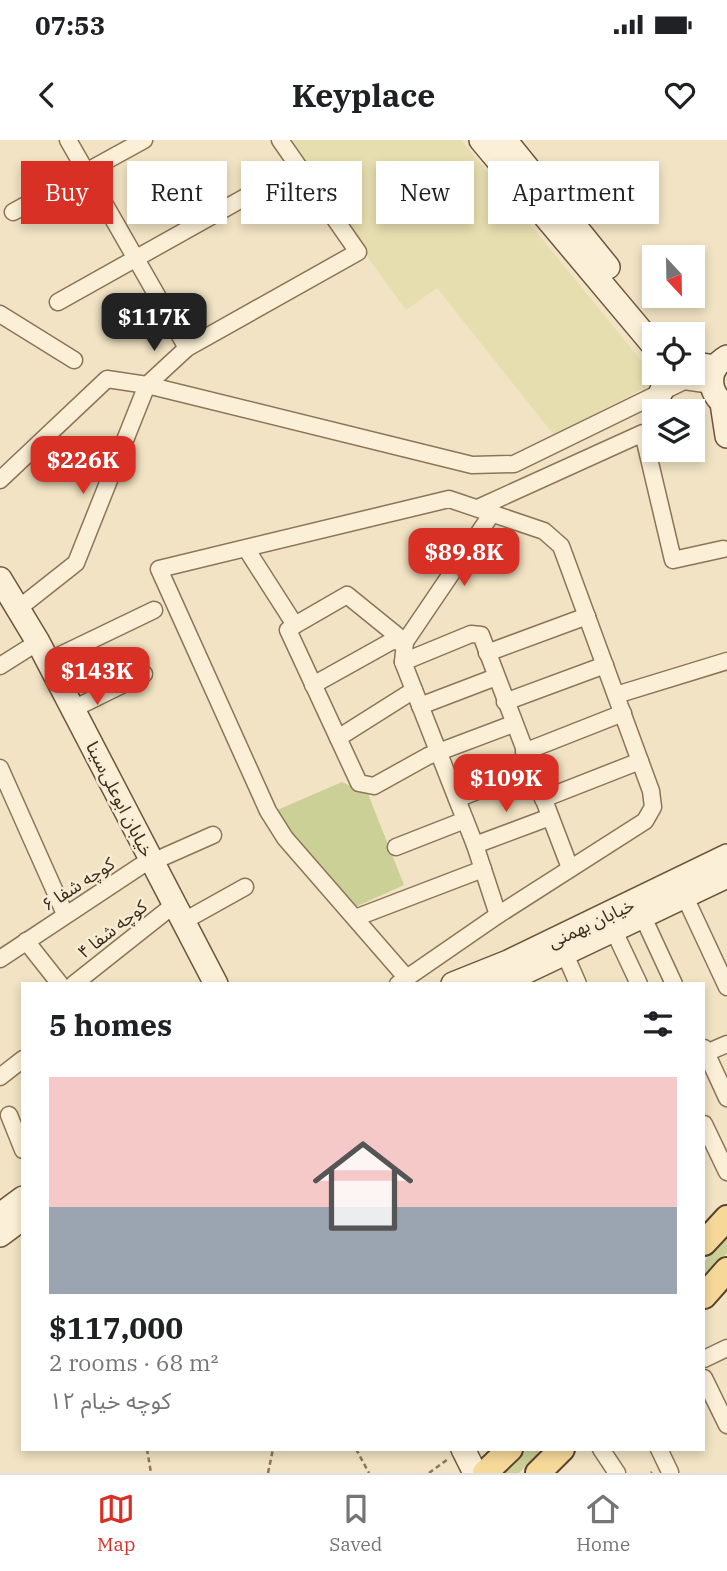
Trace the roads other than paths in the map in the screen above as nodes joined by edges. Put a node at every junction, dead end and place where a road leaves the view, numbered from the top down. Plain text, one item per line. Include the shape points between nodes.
1 (68, 140) edge
2 (144, 140) edge
3 (279, 140) edge
4 (481, 140) edge
5 (508, 142) edge
6 (80, 161) edge
7 (108, 161) edge
8 (295, 161) edge
9 (241, 199) edge
10 (21, 208) edge
11 (13, 212) dead end
12 (113, 218) edge
13 (339, 224) edge
14 (136, 258) junction
15 (58, 302) dead end
16 (0, 314) edge
17 (653, 322) edge
18 (642, 332) edge
19 (187, 348) junction
20 (74, 360) dead end
21 (146, 385) junction
22 (688, 385) edge
23 (702, 385) edge
24 (727, 436) edge
25 (0, 480) edge
26 (487, 510) junction
27 (723, 549) dead end
28 (247, 550) junction
29 (7, 594) edge
30 (154, 610) dead end
31 (587, 616) junction
32 (295, 625) junction
33 (405, 642) junction
34 (43, 652) junction
35 (487, 653) junction
36 (727, 661) edge
37 (403, 662) junction
38 (605, 665) junction
39 (0, 666) edge
40 (144, 674) dead end
41 (496, 677) junction
42 (313, 685) junction
43 (616, 695) junction
44 (417, 698) junction
45 (505, 702) junction
46 (73, 709) junction
47 (622, 713) junction
48 (513, 724) junction
49 (338, 738) junction
50 (524, 752) junction
51 (438, 754) junction
52 (640, 761) junction
53 (0, 768) edge
54 (532, 769) junction
55 (457, 799) junction
56 (543, 799) junction
57 (550, 817) junction
58 (465, 820) junction
59 (213, 835) dead end
60 (474, 845) junction
61 (396, 847) dead end
62 (727, 856) edge
63 (152, 860) junction
64 (570, 868) junction
65 (483, 869) junction
66 (727, 876) edge
67 (245, 887) dead end
68 (685, 897) junction
69 (179, 913) junction
70 (65, 914) junction
71 (498, 915) junction
72 (355, 918) junction
73 (643, 918) junction
74 (614, 931) junction
75 (26, 941) junction
76 (565, 954) junction
77 (1, 955) edge
78 (402, 980) edge
79 (58, 982) edge
80 (77, 982) edge
81 (215, 982) edge
82 (458, 982) edge
83 (508, 982) edge
84 (577, 982) edge
85 (638, 982) edge
86 (673, 982) edge
87 (727, 987) edge
88 (727, 1044) edge
89 (705, 1050) edge
90 (21, 1061) edge
91 (0, 1077) edge
92 (727, 1098) edge
93 (9, 1115) dead end
94 (705, 1126) edge
95 (21, 1145) edge
96 (727, 1172) edge
97 (21, 1199) edge
98 (0, 1214) edge
99 (727, 1218) edge
100 (21, 1220) edge
101 (0, 1235) edge
102 (705, 1242) edge
103 (727, 1270) edge
104 (705, 1295) edge
105 (727, 1348) edge
106 (705, 1359) edge
107 (705, 1380) edge
108 (727, 1425) edge
109 (508, 1451) edge
110 (560, 1451) edge
111 (602, 1451) edge
112 (660, 1451) edge
113 (457, 1453) edge
114 (670, 1472) edge
115 (475, 1473) edge
116 (485, 1473) edge
117 (538, 1473) edge
118 (617, 1473) edge

1 - 6 street
2 - 7 street
3 - 8 street
4 - 18 street
5 - 17 street
9 - 14 street
10 - 11 street
12 - 14 street
13 - 19 street via 358,252
14 - 15 street
14 - 19 street
16 - 20 street
19 - 21 street
21 - 22 street via 472,465 514,464
21 - 25 street via 107,379
21 - 29 street via 76,563
23 - 24 street
26 - 27 street via 643,433 673,560
26 - 28 street via 449,499
26 - 31 street via 544,531 561,546
26 - 33 street
28 - 32 street
28 - 72 street via 159,569 268,811 285,838
29 - 34 street, خیابان ابوعلی‌سینا
30 - 34 street
31 - 35 street
31 - 38 street
32 - 33 street via 347,595
32 - 42 street via 288,631
33 - 37 street
33 - 42 street via 392,641
34 - 39 street
34 - 46 street, خیابان ابوعلی‌سینا
35 - 37 street via 481,635 471,634
35 - 41 street
36 - 43 street
37 - 44 street
38 - 43 street
38 - 45 street
40 - 46 street
41 - 44 street
41 - 45 street
42 - 49 street
43 - 47 street
44 - 49 street
44 - 51 street
45 - 48 street
46 - 63 street, خیابان ابوعلی‌سینا
47 - 50 street
47 - 52 street
48 - 50 street
48 - 51 street
49 - 51 street via 359,783 374,786
50 - 54 street
51 - 55 street
52 - 56 street
52 - 64 street via 653,807 645,821
53 - 70 street
54 - 55 street
54 - 56 street
55 - 58 street
56 - 57 street
57 - 60 street
57 - 64 street
58 - 60 street
58 - 61 street
59 - 63 street, کوچه شفا ۶
60 - 65 street
62 - 82 street, خیابان بهمنی
63 - 69 street, خیابان ابوعلی‌سینا
63 - 70 street, کوچه شفا ۶
64 - 71 street
65 - 71 street
65 - 72 street
66 - 68 street, خیابان بهمنی
67 - 69 street, کوچه شفا ۴
68 - 73 street, خیابان بهمنی
68 - 87 street
69 - 80 street, کوچه شفا ۴
69 - 81 street, خیابان ابوعلی‌سینا
70 - 75 street, کوچه شفا ۶
71 - 78 street
72 - 78 street
73 - 74 street, خیابان بهمنی
73 - 86 street
74 - 76 street, خیابان بهمنی
74 - 85 street
75 - 77 street, کوچه شفا ۶
75 - 79 street
76 - 83 street, خیابان بهمنی
76 - 84 street
88 - 89 street
89 - 92 street
90 - 91 street
93 - 95 street
94 - 96 street
97 - 98 street
99 - 102 main road
100 - 101 street
103 - 104 main road
105 - 106 street
107 - 108 street
109 - 116 main road
110 - 117 main road
111 - 118 street
112 - 114 street
113 - 115 street

